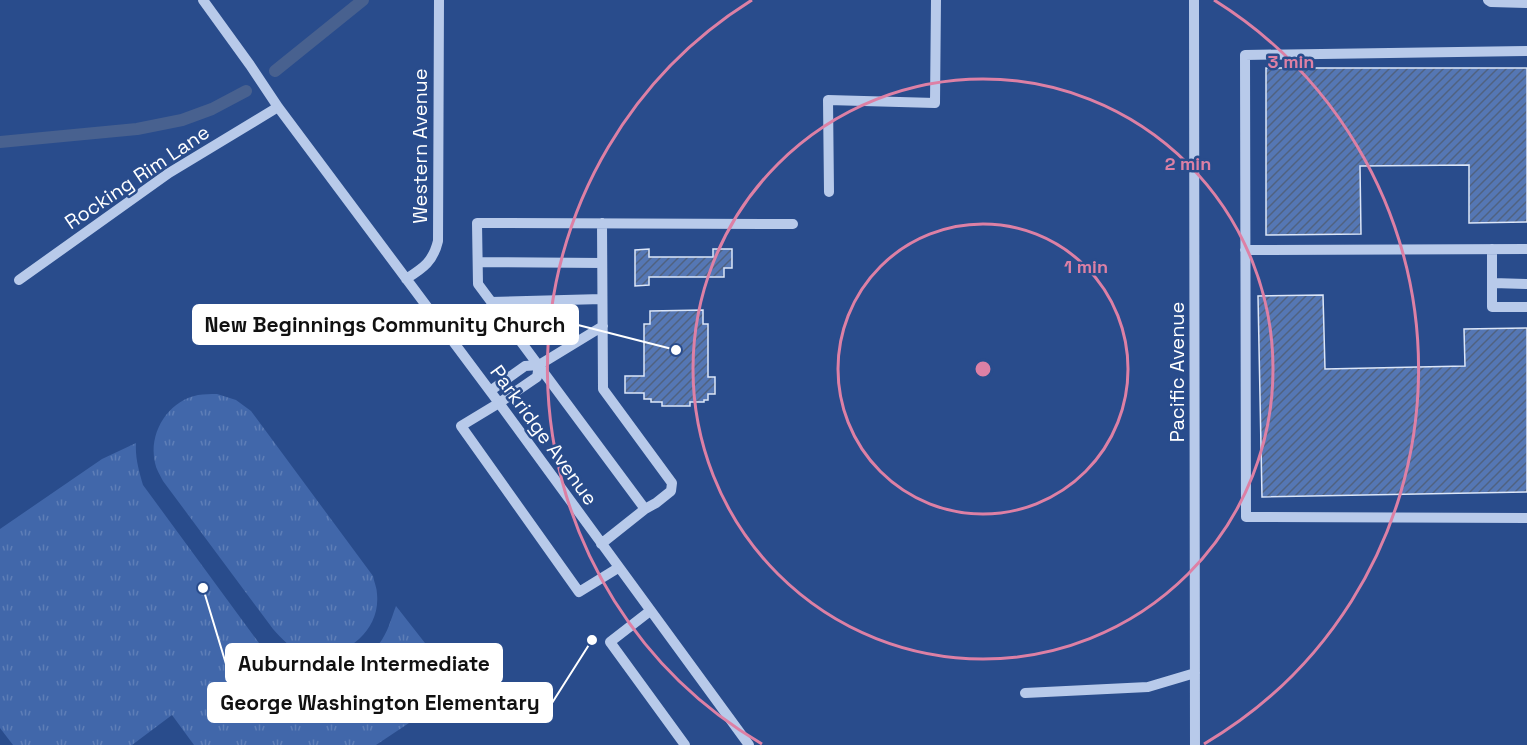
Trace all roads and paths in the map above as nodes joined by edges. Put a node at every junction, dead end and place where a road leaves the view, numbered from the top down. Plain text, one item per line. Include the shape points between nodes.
1 (203, 0) edge
2 (438, 0) edge
3 (936, 0) edge
4 (1194, 0) edge
5 (1488, 0) edge
6 (1527, 3) edge
7 (1527, 51) edge
8 (278, 107) junction
9 (829, 192) dead end
10 (602, 223) junction
11 (793, 224) dead end
12 (1492, 249) junction
13 (1527, 249) edge
14 (1245, 250) junction
15 (478, 262) junction
16 (602, 263) junction
17 (406, 279) junction
18 (19, 280) dead end
19 (1493, 283) junction
20 (1527, 284) edge
21 (602, 299) junction
22 (491, 302) junction
23 (1527, 307) edge
24 (603, 326) junction
25 (539, 365) junction
26 (490, 391) junction
27 (499, 403) junction
28 (645, 509) junction
29 (1527, 518) edge
30 (601, 544) junction
31 (618, 568) junction
32 (650, 611) junction
33 (1195, 673) junction
34 (1025, 693) dead end
35 (685, 745) edge
36 (748, 745) edge
37 (1195, 745) edge

1 - 8 street, Parkridge Avenue
2 - 17 street, Western Avenue via 438,241 435,254
3 - 9 street via 935,104 828,100
4 - 33 street, Pacific Avenue
5 - 6 street
7 - 14 street via 1245,55
8 - 17 street, Parkridge Avenue
8 - 18 street, Rocking Rim Lane via 169,173
10 - 11 street
10 - 15 street via 477,223
10 - 16 street
12 - 13 street
12 - 14 street
12 - 19 street
14 - 29 street via 1246,517
15 - 16 street
15 - 22 street via 478,284
16 - 21 street
17 - 26 street, Parkridge Avenue
19 - 20 street
19 - 23 street via 1492,307
21 - 22 street
21 - 24 street
22 - 25 street
24 - 25 street
24 - 28 street via 603,389 672,483 671,491
25 - 26 street via 525,366
25 - 27 street via 537,377
25 - 28 street
26 - 27 street, Parkridge Avenue
27 - 30 street, Parkridge Avenue
27 - 31 street via 460,426 579,592
28 - 30 street
30 - 31 street, Parkridge Avenue
31 - 32 street, Parkridge Avenue
32 - 35 street via 610,642
32 - 36 street, Parkridge Avenue
33 - 34 street via 1148,687
33 - 37 street, Pacific Avenue

